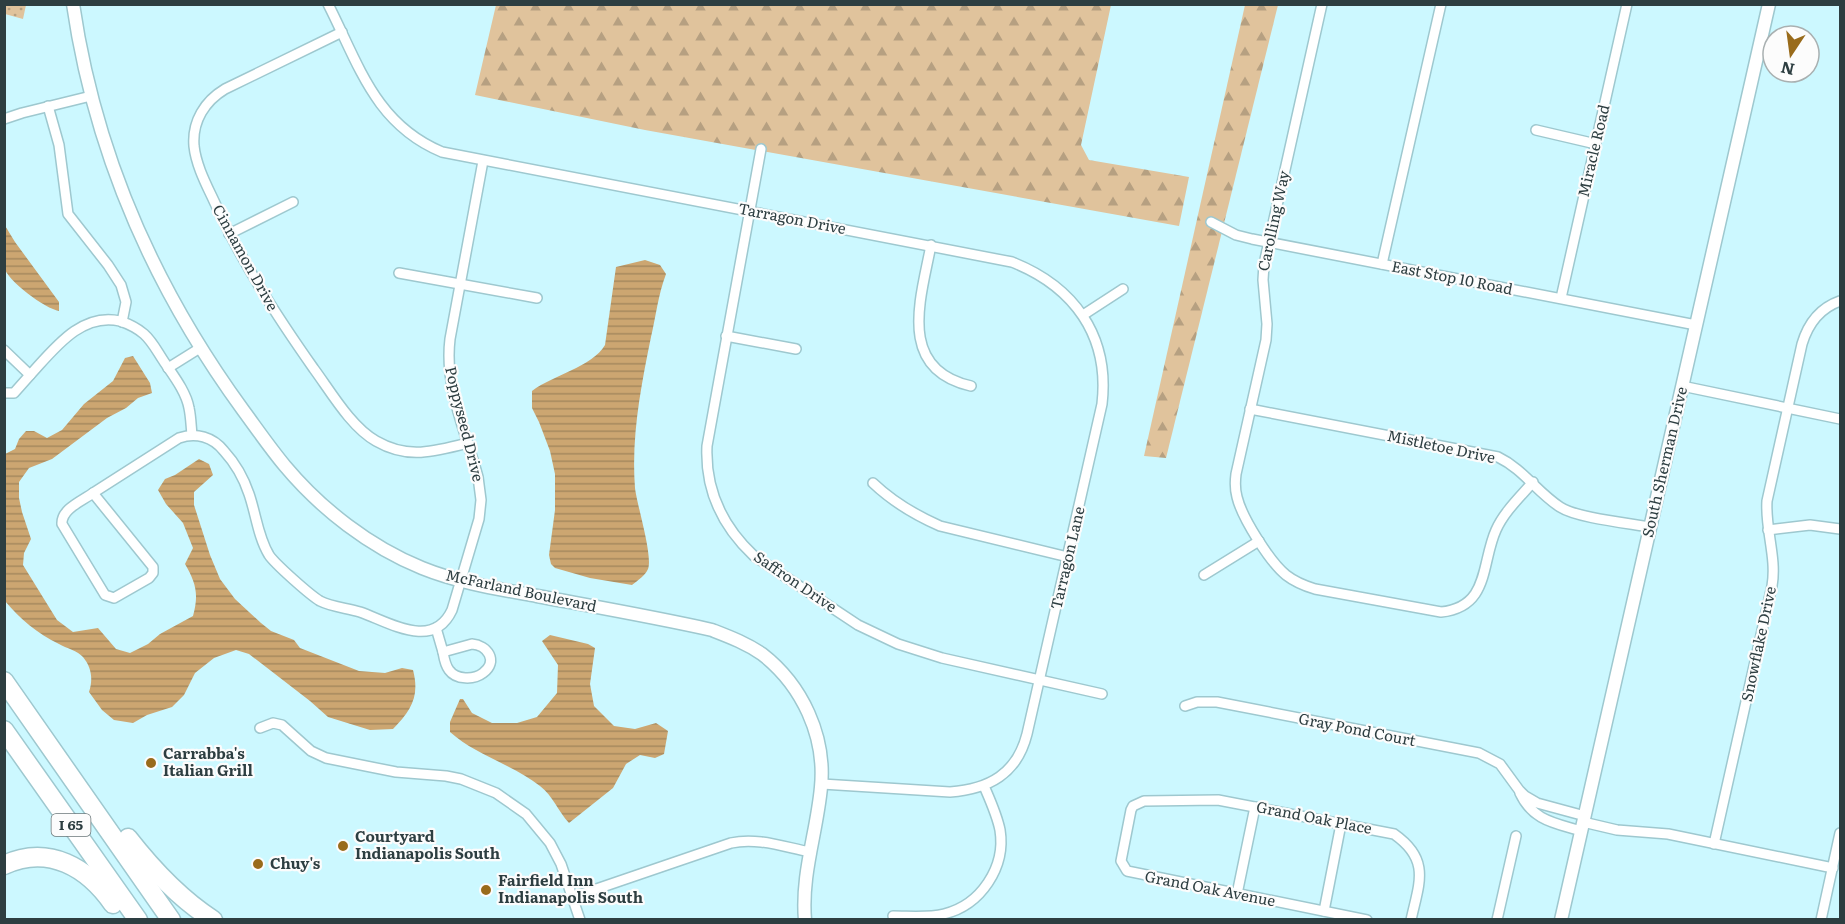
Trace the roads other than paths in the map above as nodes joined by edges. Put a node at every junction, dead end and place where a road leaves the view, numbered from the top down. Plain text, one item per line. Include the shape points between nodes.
1 (73, 4) edge
2 (328, 4) edge
3 (1322, 4) edge
4 (1441, 4) edge
5 (1627, 4) edge
6 (1769, 4) edge
7 (342, 32) junction
8 (91, 96) junction
9 (48, 106) junction
10 (4, 119) edge
11 (1536, 130) dead end
12 (1596, 144) junction
13 (761, 149) dead end
14 (483, 161) junction
15 (292, 202) dead end
16 (750, 211) junction
17 (1211, 222) dead end
18 (229, 234) junction
19 (1269, 242) junction
20 (931, 246) junction
21 (1382, 264) junction
22 (399, 273) dead end
23 (460, 284) junction
24 (1123, 289) dead end
25 (537, 298) dead end
26 (1561, 298) junction
27 (1840, 301) edge
28 (1083, 315) junction
29 (122, 322) junction
30 (1696, 325) junction
31 (726, 336) junction
32 (200, 348) junction
33 (796, 349) dead end
34 (4, 350) edge
35 (168, 368) junction
36 (30, 375) junction
37 (971, 386) dead end
38 (1682, 386) junction
39 (4, 393) edge
40 (1788, 408) junction
41 (1250, 409) junction
42 (1840, 419) edge
43 (192, 435) junction
44 (468, 443) junction
45 (873, 483) dead end
46 (1533, 483) junction
47 (93, 493) junction
48 (1650, 527) junction
49 (1840, 529) edge
50 (1768, 530) junction
51 (1259, 541) junction
52 (1068, 556) junction
53 (1204, 575) dead end
54 (461, 580) junction
55 (436, 628) junction
56 (442, 652) junction
57 (1040, 680) junction
58 (4, 681) edge
59 (1102, 694) dead end
60 (1185, 706) dead end
61 (260, 728) dead end
62 (4, 730) edge
63 (50, 746) junction
64 (822, 783) junction
65 (984, 786) junction
66 (1516, 786) junction
67 (1138, 803) joint
68 (1255, 807) junction
69 (1583, 823) junction
70 (1341, 824) junction
71 (1840, 833) edge
72 (1516, 836) dead end
73 (1714, 844) junction
74 (810, 852) junction
75 (4, 865) edge
76 (1833, 868) junction
77 (1238, 894) junction
78 (573, 897) junction
79 (1324, 911) junction
80 (893, 916) dead end
81 (124, 920) edge
82 (138, 920) edge
83 (171, 920) edge
84 (213, 920) edge
85 (580, 920) edge
86 (805, 920) edge
87 (1367, 920) edge
88 (1412, 920) edge
89 (1497, 920) edge
90 (1561, 920) edge
91 (1821, 920) edge

1 - 8 street, McFarland Boulevard
2 - 7 street, Tarragon Drive
3 - 19 street, Carolling Way
4 - 21 street
5 - 12 street, Miracle Road
6 - 30 street, South Sherman Drive
7 - 14 street, Tarragon Drive via 375,96 409,135 442,153
7 - 18 street, Cinnamon Drive via 218,93 206,104 194,138 195,154
8 - 9 street
8 - 32 street, McFarland Boulevard via 142,241
9 - 10 street
9 - 29 street via 59,145 68,214 121,285 126,302
11 - 12 street
12 - 26 street, Miracle Road
13 - 16 street, Saffron Drive
14 - 16 street, Tarragon Drive
14 - 23 street, Poppyseed Drive
15 - 18 street
16 - 20 street, Tarragon Drive
16 - 31 street, Saffron Drive
17 - 19 street, East Stop 10 Road via 1236,235
18 - 44 street, Cinnamon Drive via 279,320 350,418 366,434 407,452 430,452
19 - 21 street, East Stop 10 Road
19 - 41 street, Carolling Way via 1263,277 1266,340
20 - 28 street, Tarragon Drive via 1029,268 1058,287
20 - 37 street via 918,315 922,345 941,372
21 - 26 street, East Stop 10 Road
22 - 23 street
23 - 25 street
23 - 44 street, Poppyseed Drive via 450,339 449,371
24 - 28 street
26 - 30 street, East Stop 10 Road
27 - 40 street, Snowflake Drive via 1824,309 1804,337
28 - 52 street, Tarragon Lane via 1099,350 1104,392
29 - 35 street via 143,333
29 - 36 street via 101,320 78,328
30 - 38 street, South Sherman Drive
31 - 33 street
31 - 57 street, Saffron Drive via 707,464 718,508 740,543 839,612 881,636 938,656
32 - 35 street
32 - 54 street, McFarland Boulevard via 279,459 326,507 391,553
34 - 36 street
35 - 43 street via 188,403
36 - 39 street via 14,393
38 - 40 street
38 - 48 street, South Sherman Drive
40 - 42 street
40 - 50 street, Snowflake Drive via 1767,496
41 - 46 street, Mistletoe Drive via 1498,457
41 - 51 street, Carolling Way via 1235,489 1240,507
43 - 47 street via 174,441
43 - 55 street via 209,438 224,450 246,486 269,555 315,597 410,631
44 - 54 street, Poppyseed Drive via 481,500
45 - 52 street via 903,507 940,526
46 - 48 street, Mistletoe Drive via 1567,511
46 - 51 street, Carolling Way via 1496,530 1480,588 1469,601 1449,611 1430,611 1308,587 1276,566
47 - 47 street via 65,513 62,524 105,595 114,598 149,578 153,567
48 - 69 street, South Sherman Drive
49 - 50 street via 1810,525
50 - 73 street, Snowflake Drive via 1772,586
51 - 53 street
52 - 57 street, Tarragon Lane
54 - 55 street, Poppyseed Drive via 450,613
54 - 64 street, McFarland Boulevard via 705,628 743,643 779,670 806,706 818,741
55 - 56 street
56 - 56 street via 449,671 462,678 483,674 490,663 488,652 478,644
57 - 59 street, Saffron Drive
57 - 65 street, Tarragon Lane via 1021,752 1007,771
58 - 63 highway, I 65
60 - 66 street, Gray Pond Court via 1217,702 1477,753 1500,765
61 - 78 street via 273,723 282,725 311,751 326,758 396,772 461,778 496,793 515,805 550,843
62 - 82 highway, I 65
63 - 83 highway, I 65
63 - 84 highway via 156,872
64 - 65 street via 951,792
64 - 74 street, McFarland Boulevard
65 - 80 street via 998,824 1000,842 996,868 985,888 952,912
66 - 69 street, Gray Pond Court via 1538,803
66 - 69 street, Gray Pond Court via 1535,815 1550,821
67 - 68 street, Grand Oak Place via 1211,800
67 - 77 street, Grand Oak Avenue via 1131,810 1121,861 1124,868 1135,874
68 - 70 street, Grand Oak Place
68 - 77 street
69 - 73 street
69 - 90 street, South Sherman Drive
70 - 79 street
70 - 88 street, Grand Oak Place via 1394,834 1405,843 1420,865 1421,874
71 - 76 street
72 - 89 street
73 - 76 street
74 - 78 street via 743,840
74 - 86 street, McFarland Boulevard via 804,890
75 - 81 highway via 36,857 71,864 104,891
76 - 91 street
77 - 79 street, Grand Oak Avenue
78 - 85 street
79 - 87 street, Grand Oak Avenue

